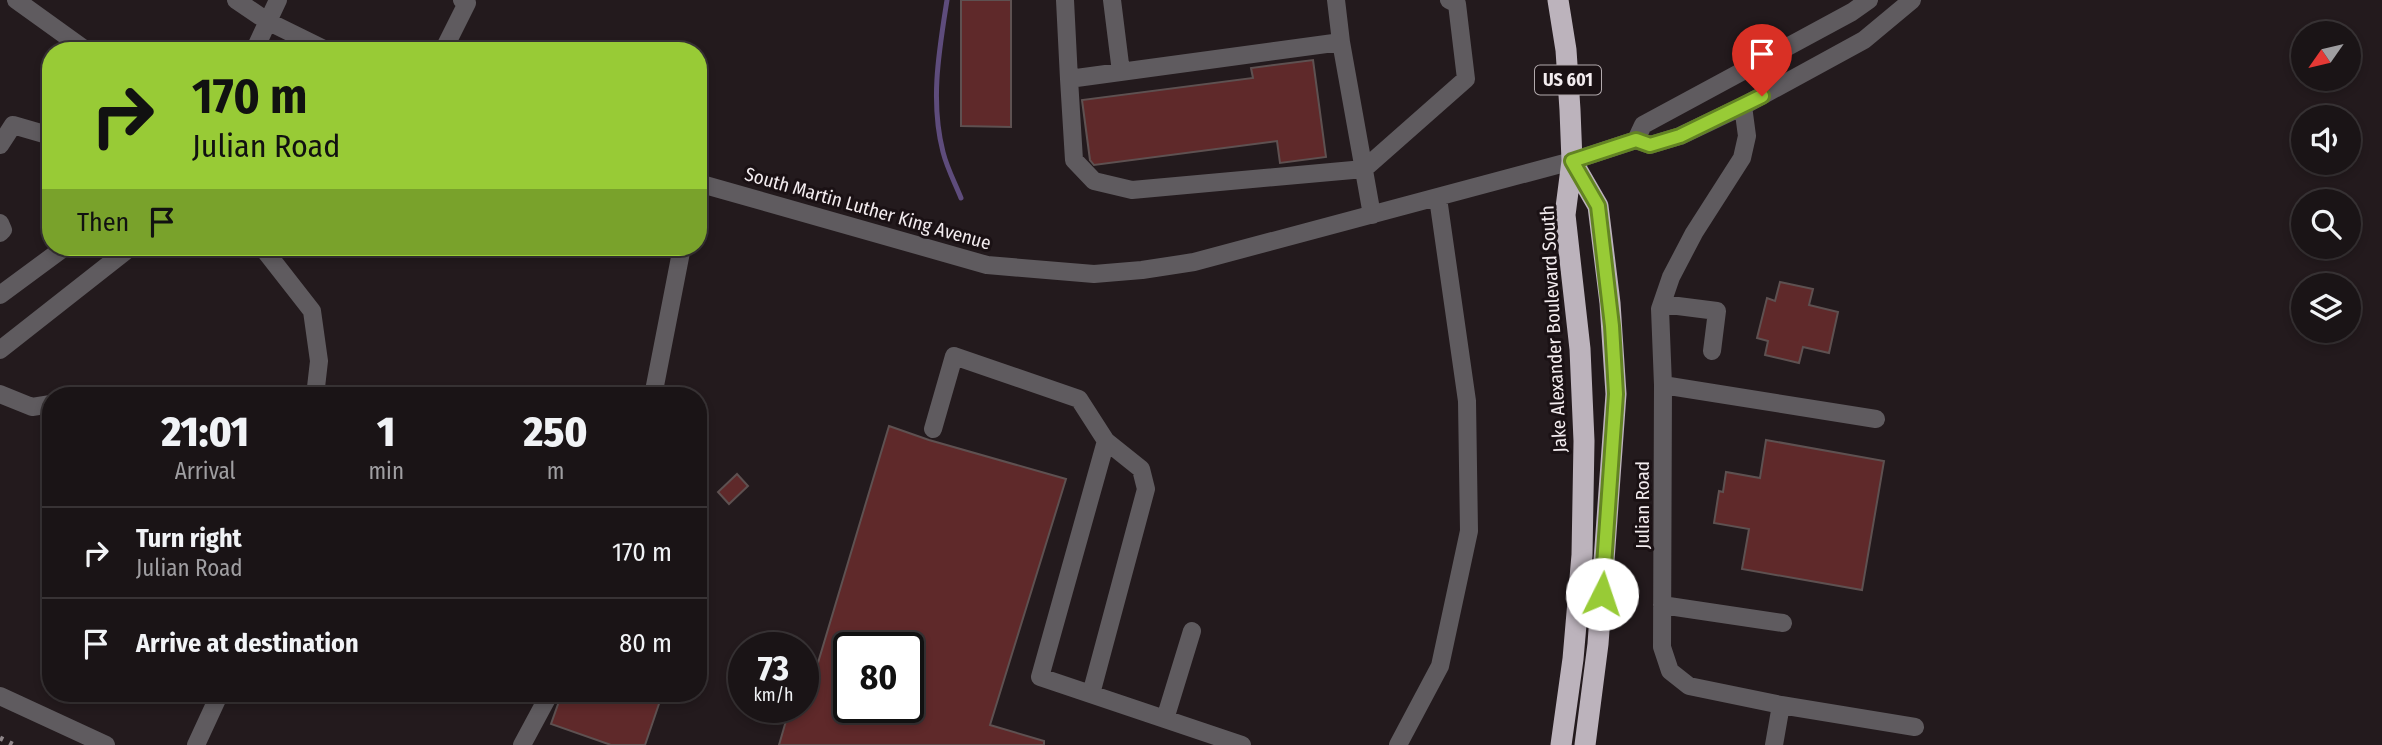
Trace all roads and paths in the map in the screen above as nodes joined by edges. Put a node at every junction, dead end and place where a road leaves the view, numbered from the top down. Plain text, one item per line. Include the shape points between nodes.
1 (16, 0) edge
2 (236, 0) edge
3 (278, 0) edge
4 (1065, 0) edge
5 (1112, 0) edge
6 (1336, 0) edge
7 (1449, 0) edge
8 (1558, 0) edge
9 (1869, 0) edge
10 (1912, 0) edge
11 (466, 1) edge
12 (1849, 6) edge
13 (267, 21) junction
14 (74, 42) edge
15 (258, 42) edge
16 (310, 42) edge
17 (447, 42) edge
18 (1341, 43) junction
19 (1121, 72) junction
20 (1069, 79) junction
21 (1743, 106) junction
22 (42, 133) edge
23 (1636, 140) junction
24 (0, 145) edge
25 (1572, 161) junction
26 (1364, 169) junction
27 (707, 186) edge
28 (1438, 198) junction
29 (1372, 215) junction
30 (0, 223) edge
31 (0, 233) edge
32 (53, 256) edge
33 (120, 256) edge
34 (269, 256) edge
35 (680, 256) edge
36 (0, 295) edge
37 (1662, 304) junction
38 (0, 350) edge
39 (1712, 351) dead end
40 (1663, 385) junction
41 (316, 387) edge
42 (655, 387) edge
43 (0, 394) edge
44 (42, 405) edge
45 (1876, 419) dead end
46 (933, 429) dead end
47 (1106, 441) junction
48 (1662, 606) junction
49 (1783, 623) dead end
50 (1192, 631) dead end
51 (1091, 694) junction
52 (0, 696) edge
53 (216, 702) edge
54 (545, 702) edge
55 (1781, 705) junction
56 (1165, 719) junction
57 (1914, 727) dead end
58 (106, 745) edge
59 (196, 745) edge
60 (523, 745) edge
61 (1242, 745) edge
62 (1398, 745) edge
63 (1561, 745) edge
64 (1585, 745) edge
65 (1774, 745) edge

1 - 14 street
2 - 13 street
3 - 13 street
4 - 20 street
5 - 19 street
6 - 18 street
7 - 26 street via 1457,4 1466,79
8 - 25 highway, Jake Alexander Boulevard South / US 601 via 1566,50
9 - 12 street
10 - 21 street via 1864,40
11 - 17 street
12 - 23 street via 1643,125
13 - 15 street
13 - 16 street
18 - 19 street
18 - 26 street
19 - 20 street
20 - 26 street via 1074,160 1094,181 1132,190
21 - 23 street via 1670,139 1650,145
21 - 37 street, Julian Road via 1747,136 1742,158 1694,233
22 - 24 street via 13,125
23 - 25 street
25 - 28 street
25 - 63 highway, Jake Alexander Boulevard South / US 601 via 1565,215 1580,349 1584,454 1582,555
25 - 64 highway, Jake Alexander Boulevard South / US 601 via 1598,206 1616,394 1598,644
26 - 29 street
27 - 29 street, South Martin Luther King Avenue via 987,265 1094,274 1194,262
28 - 29 street, South Martin Luther King Avenue
28 - 62 street via 1467,401 1469,531 1440,666
30 - 31 street
32 - 36 street
33 - 38 street
34 - 41 street via 312,311 319,361
35 - 42 street
37 - 39 street via 1717,311
37 - 40 street, Julian Road
40 - 45 street
40 - 48 street, Julian Road
43 - 44 street via 32,407
46 - 47 street via 954,356 1079,399
47 - 51 street via 1140,469 1146,489
47 - 51 street via 1040,677
48 - 49 street
48 - 55 street, Julian Road via 1662,646 1670,671 1689,686
50 - 56 street
51 - 56 street
52 - 58 street
53 - 59 street
54 - 60 street
55 - 57 street, Julian Road
55 - 65 street
56 - 61 street

